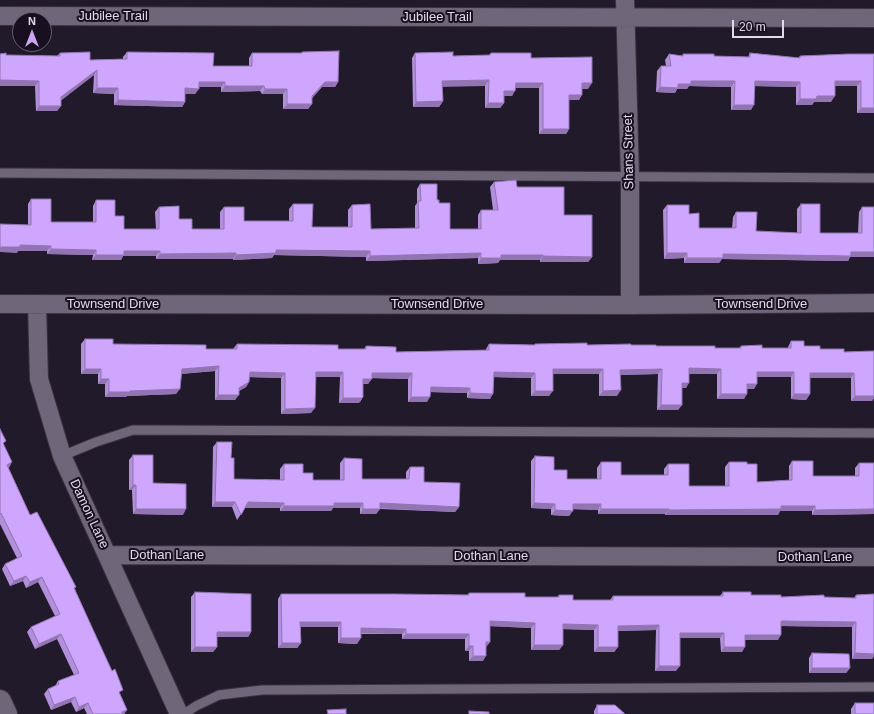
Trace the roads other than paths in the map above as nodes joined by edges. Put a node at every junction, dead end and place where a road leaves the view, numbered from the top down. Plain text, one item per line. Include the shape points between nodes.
1 (626, 9) edge
2 (0, 16) edge
3 (874, 18) edge
4 (0, 174) edge
5 (630, 177) junction
6 (874, 178) edge
7 (874, 303) edge
8 (0, 304) edge
9 (37, 304) junction
10 (630, 305) junction
11 (874, 433) edge
12 (62, 456) junction
13 (107, 554) junction
14 (874, 557) edge
15 (874, 688) edge
16 (0, 701) edge
17 (6, 714) edge
18 (179, 714) edge
19 (184, 714) edge

1 - 2 street, Jubilee Trail
1 - 3 street, Jubilee Trail
1 - 5 street, Shans Street
4 - 5 lane
5 - 6 lane
5 - 10 street, Shans Street
7 - 10 street, Townsend Drive
8 - 9 street, Townsend Drive
9 - 10 street, Townsend Drive
9 - 12 street, Damon Lane via 39,379
11 - 12 lane via 133,430
12 - 13 street, Damon Lane
13 - 14 street, Dothan Lane
13 - 18 street, Damon Lane
15 - 19 lane via 262,690 219,695
16 - 17 main road

